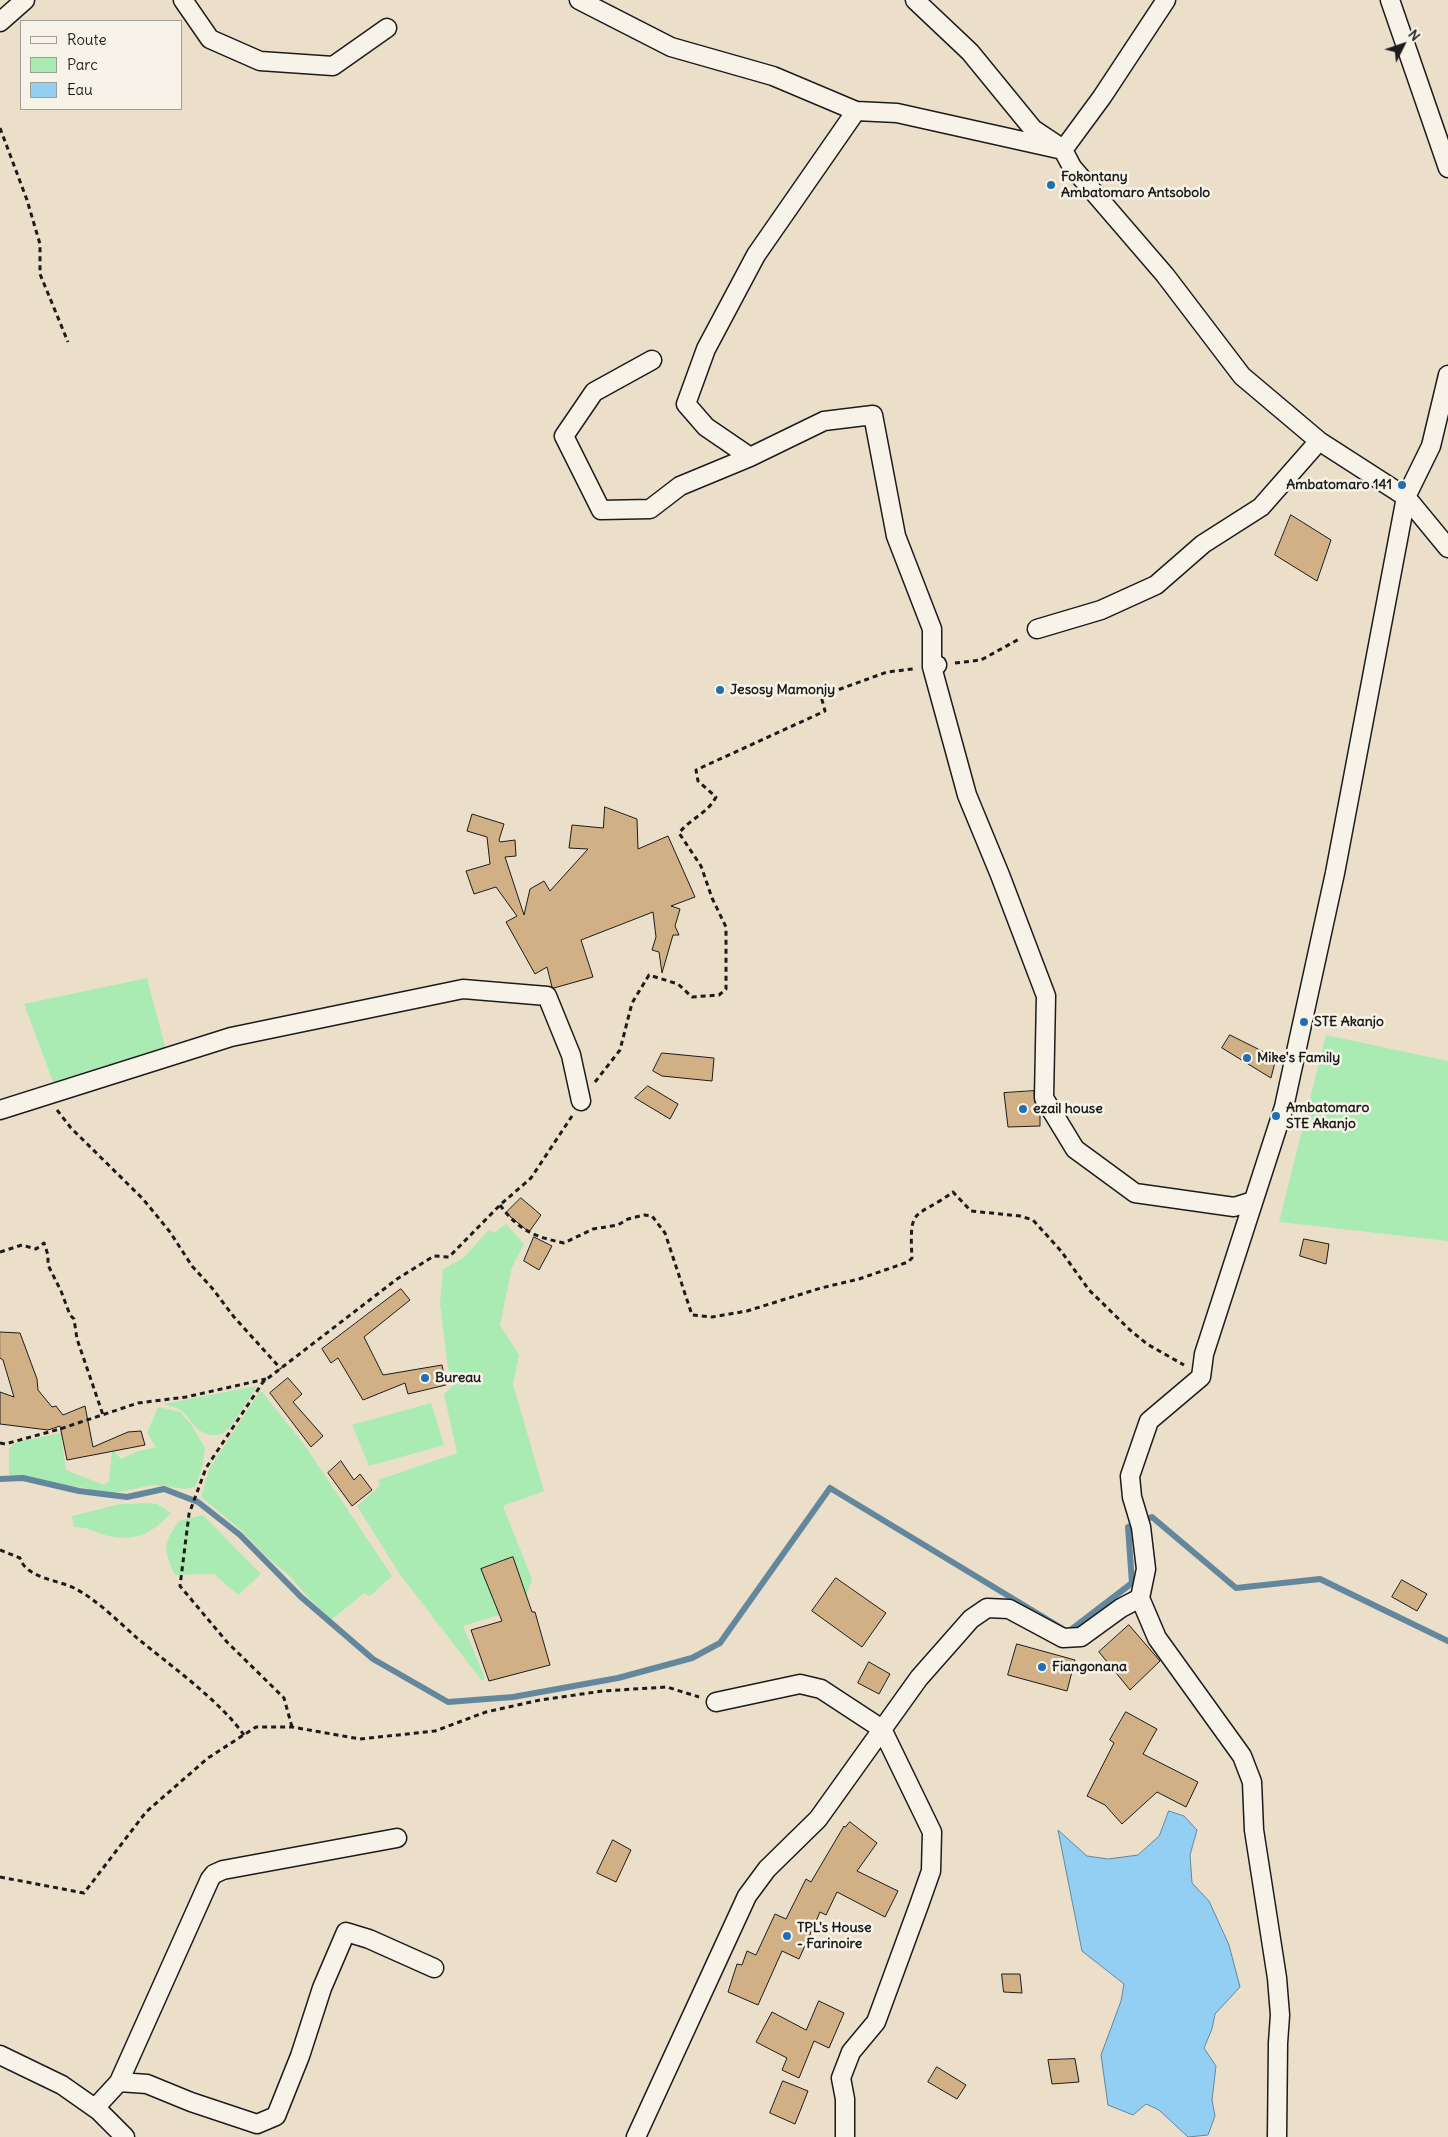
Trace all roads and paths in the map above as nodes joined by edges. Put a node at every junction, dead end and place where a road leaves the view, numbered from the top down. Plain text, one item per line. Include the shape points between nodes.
1 (25, 0) edge
2 (183, 0) edge
3 (579, 0) edge
4 (915, 0) edge
5 (1166, 0) edge
6 (1390, 0) edge
7 (0, 22) edge
8 (387, 28) dead end
9 (856, 111) junction
10 (0, 128) edge
11 (1063, 150) junction
12 (1448, 168) edge
13 (68, 342) dead end
14 (652, 360) dead end
15 (1448, 375) edge
16 (1319, 441) junction
17 (750, 457) junction
18 (1406, 497) junction
19 (1448, 548) edge
20 (1037, 629) joint
21 (935, 666) junction
22 (46, 1096) junction
23 (581, 1101) junction
24 (0, 1110) edge
25 (1253, 1201) junction
26 (500, 1205) junction
27 (0, 1252) edge
28 (281, 1369) junction
29 (1201, 1377) junction
30 (269, 1378) junction
31 (102, 1415) junction
32 (0, 1442) edge
33 (0, 1550) edge
34 (1140, 1598) junction
35 (716, 1702) joint
36 (292, 1727) junction
37 (882, 1729) junction
38 (244, 1735) junction
39 (397, 1838) dead end
40 (0, 1877) edge
41 (434, 1968) dead end
42 (0, 2055) edge
43 (119, 2082) junction
44 (95, 2108) junction
45 (125, 2137) edge
46 (636, 2137) edge
47 (845, 2137) edge
48 (1277, 2137) edge

1 - 7 street
2 - 8 street via 210,39 260,60 333,66
3 - 9 street via 671,47 774,76
4 - 11 street via 970,52 1033,129
5 - 11 street
6 - 12 street
9 - 11 street via 896,113
9 - 17 street via 756,256 706,349 686,404 706,427
10 - 13 path via 40,244 40,274
11 - 16 street via 1072,167 1165,275 1242,376
14 - 17 street via 594,392 564,436 601,510 650,508 680,486
15 - 18 street via 1431,446
16 - 18 street
16 - 20 street via 1261,507 1203,544 1156,584 1101,610
17 - 21 street via 824,421 873,415 896,536 932,629
18 - 19 street
18 - 25 street via 1334,873 1286,1098
20 - 21 path via 981,660
21 - 23 path via 887,672 821,696 825,711 696,770 698,781 716,797 710,807 686,823 679,832 701,866 726,927 726,989 719,994 692,997 678,984 649,976 632,1003 620,1050
21 - 25 street via 967,795 1046,996 1044,1098 1064,1132 1075,1149 1135,1193 1234,1207
22 - 23 street via 231,1037 463,989 547,996 571,1055
22 - 24 street
22 - 28 path via 71,1128 143,1199 234,1318
23 - 26 path via 532,1178
25 - 29 street via 1204,1354
26 - 28 path via 449,1258 434,1256 397,1279
26 - 29 path via 510,1219 527,1232 564,1243 593,1228 618,1225 644,1215 652,1216 664,1233 692,1315 712,1317 747,1311 908,1262 912,1258 910,1228 914,1216 953,1192 971,1211 1033,1220 1089,1290 1130,1330
27 - 31 path via 22,1245 36,1249 44,1243 48,1265 74,1319 77,1339
28 - 30 path
29 - 34 street via 1149,1422 1130,1476 1146,1569
30 - 31 path via 186,1397 138,1403
30 - 36 path via 255,1393 206,1468 189,1514 180,1586 227,1642 284,1698
31 - 32 path via 60,1430 5,1444
33 - 38 path via 20,1558 30,1570 75,1588 95,1603 202,1692
34 - 37 street via 1081,1637 1063,1638 1008,1609 987,1608 971,1619 919,1678
34 - 48 street via 1157,1638 1242,1756 1252,1782 1254,1830 1280,2006
35 - 36 path via 667,1686 540,1700 486,1712 435,1731 360,1739
35 - 37 street via 800,1684 821,1689
36 - 38 path via 256,1727
37 - 46 street via 818,1819 767,1869 747,1896
37 - 47 street via 932,1832 931,1871 876,2022 852,2052 841,2078 845,2099
38 - 40 path via 208,1758 146,1812 84,1893
39 - 43 street via 214,1874
41 - 43 street via 346,1932 322,1988 276,2116 257,2124 199,2106 147,2084
42 - 44 street via 62,2085
43 - 44 street
44 - 45 street

